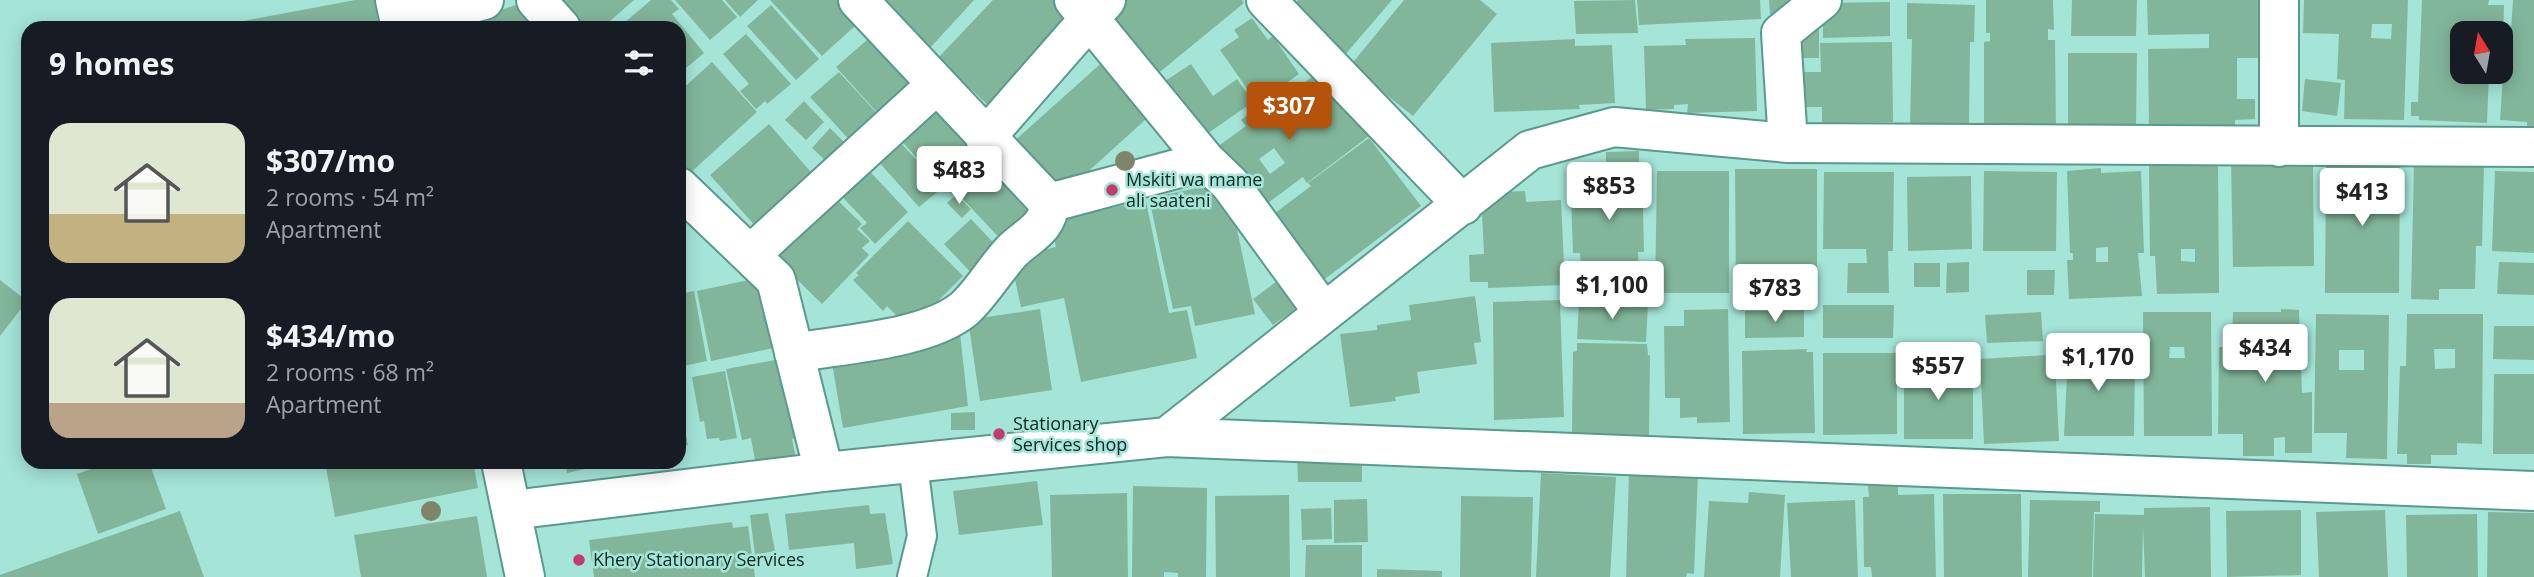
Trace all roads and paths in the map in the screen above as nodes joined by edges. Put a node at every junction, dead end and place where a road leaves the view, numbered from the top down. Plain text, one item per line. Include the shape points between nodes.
1 (484, 0) edge
2 (536, 0) edge
3 (1266, 0) edge
4 (1822, 0) edge
5 (2279, 0) edge
6 (863, 2) edge
7 (1090, 6) edge
8 (398, 17) edge
9 (555, 21) edge
10 (936, 85) junction
11 (985, 138) junction
12 (1788, 143) junction
13 (2279, 147) junction
14 (2534, 147) edge
15 (1206, 161) junction
16 (686, 194) edge
17 (1049, 203) junction
18 (1463, 205) junction
19 (750, 254) junction
20 (1324, 313) junction
21 (794, 353) junction
22 (1167, 437) junction
23 (913, 464) junction
24 (503, 469) edge
25 (824, 472) junction
26 (2534, 491) edge
27 (512, 510) junction
28 (525, 577) edge
29 (912, 577) edge

1 - 8 street
2 - 9 street
3 - 18 street
4 - 12 street via 1782,33
5 - 13 street
6 - 10 street
7 - 11 street
7 - 15 street
10 - 11 street
10 - 19 street
11 - 17 street
12 - 13 street
12 - 18 street via 1614,127 1530,150
13 - 14 street
15 - 17 street
15 - 20 street via 1230,184
16 - 19 street
17 - 21 street via 1049,213 1036,233 1015,248 966,307 948,319 932,328
18 - 20 street
19 - 21 street via 776,280
20 - 22 street
21 - 25 street
22 - 23 street
22 - 26 street
23 - 25 street
23 - 29 lane via 922,536
24 - 27 street
25 - 27 street
27 - 28 street

